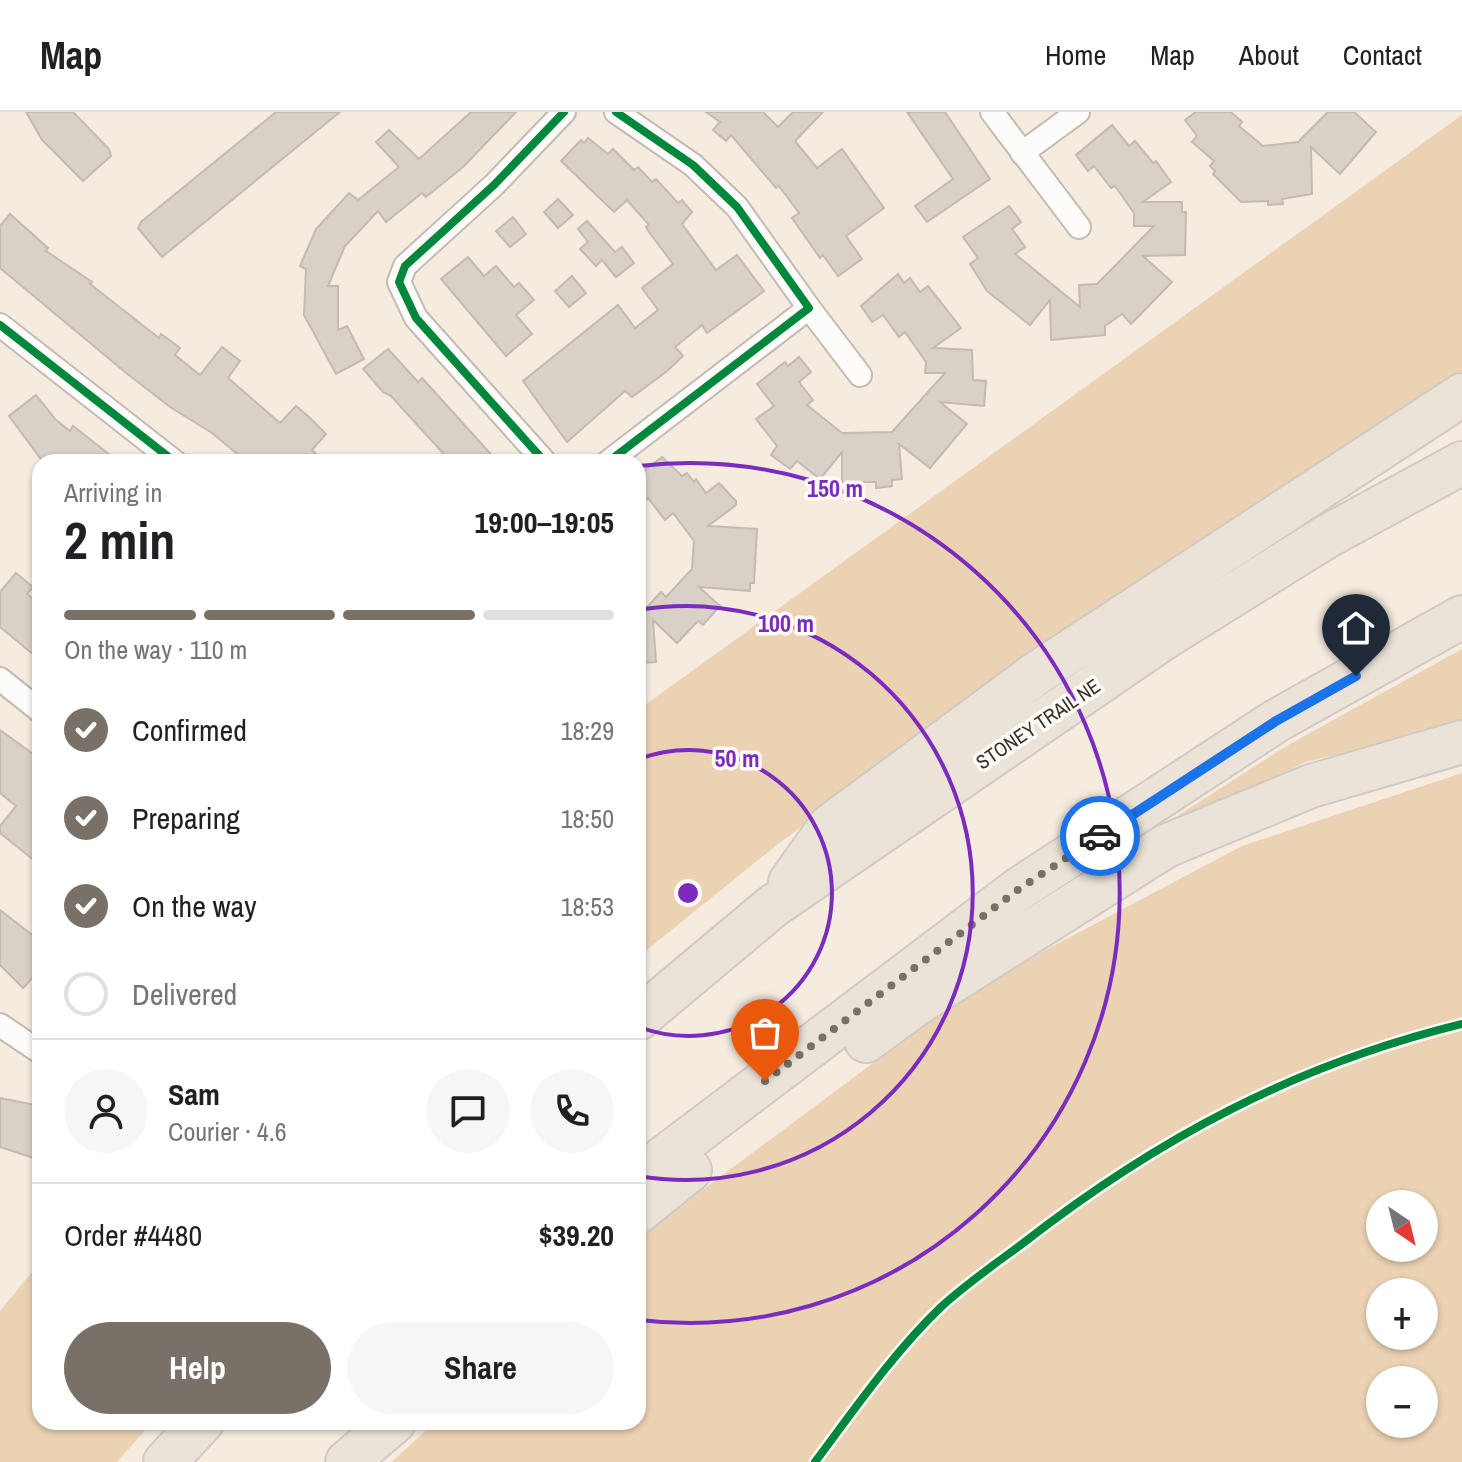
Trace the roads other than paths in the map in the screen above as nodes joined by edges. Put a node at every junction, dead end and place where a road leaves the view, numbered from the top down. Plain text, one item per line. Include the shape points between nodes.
1 (564, 112) edge
2 (616, 112) edge
3 (992, 112) edge
4 (1078, 112) edge
5 (1022, 153) junction
6 (1079, 227) dead end
7 (809, 308) junction
8 (0, 325) edge
9 (860, 375) dead end
10 (1462, 395) edge
11 (1462, 453) edge
12 (165, 454) edge
13 (538, 454) edge
14 (618, 454) edge
15 (1462, 463) edge
16 (1326, 537) junction
17 (1462, 617) edge
18 (0, 679) edge
19 (32, 705) edge
20 (1462, 742) edge
21 (773, 906) junction
22 (646, 1012) edge
23 (0, 1025) edge
24 (32, 1047) edge
25 (646, 1171) edge
26 (646, 1206) edge
27 (195, 1430) edge
28 (371, 1430) edge
29 (385, 1430) edge
30 (165, 1462) edge
31 (337, 1462) edge
32 (347, 1462) edge

1 - 13 street via 405,266 399,282 416,318
2 - 7 street via 693,165 737,207
3 - 5 street
4 - 5 street
5 - 6 street
7 - 9 street
7 - 14 street
8 - 12 street
10 - 21 highway via 1037,673 866,799 830,826
11 - 16 highway
15 - 16 highway, STONEY TRAIL NE
16 - 21 highway, STONEY TRAIL NE via 1150,647
17 - 25 highway via 1276,721 1019,889
18 - 19 street
20 - 26 highway via 1311,786 1166,846 915,1005
21 - 22 highway, STONEY TRAIL NE
23 - 24 street
27 - 30 highway
28 - 31 highway
29 - 32 highway

